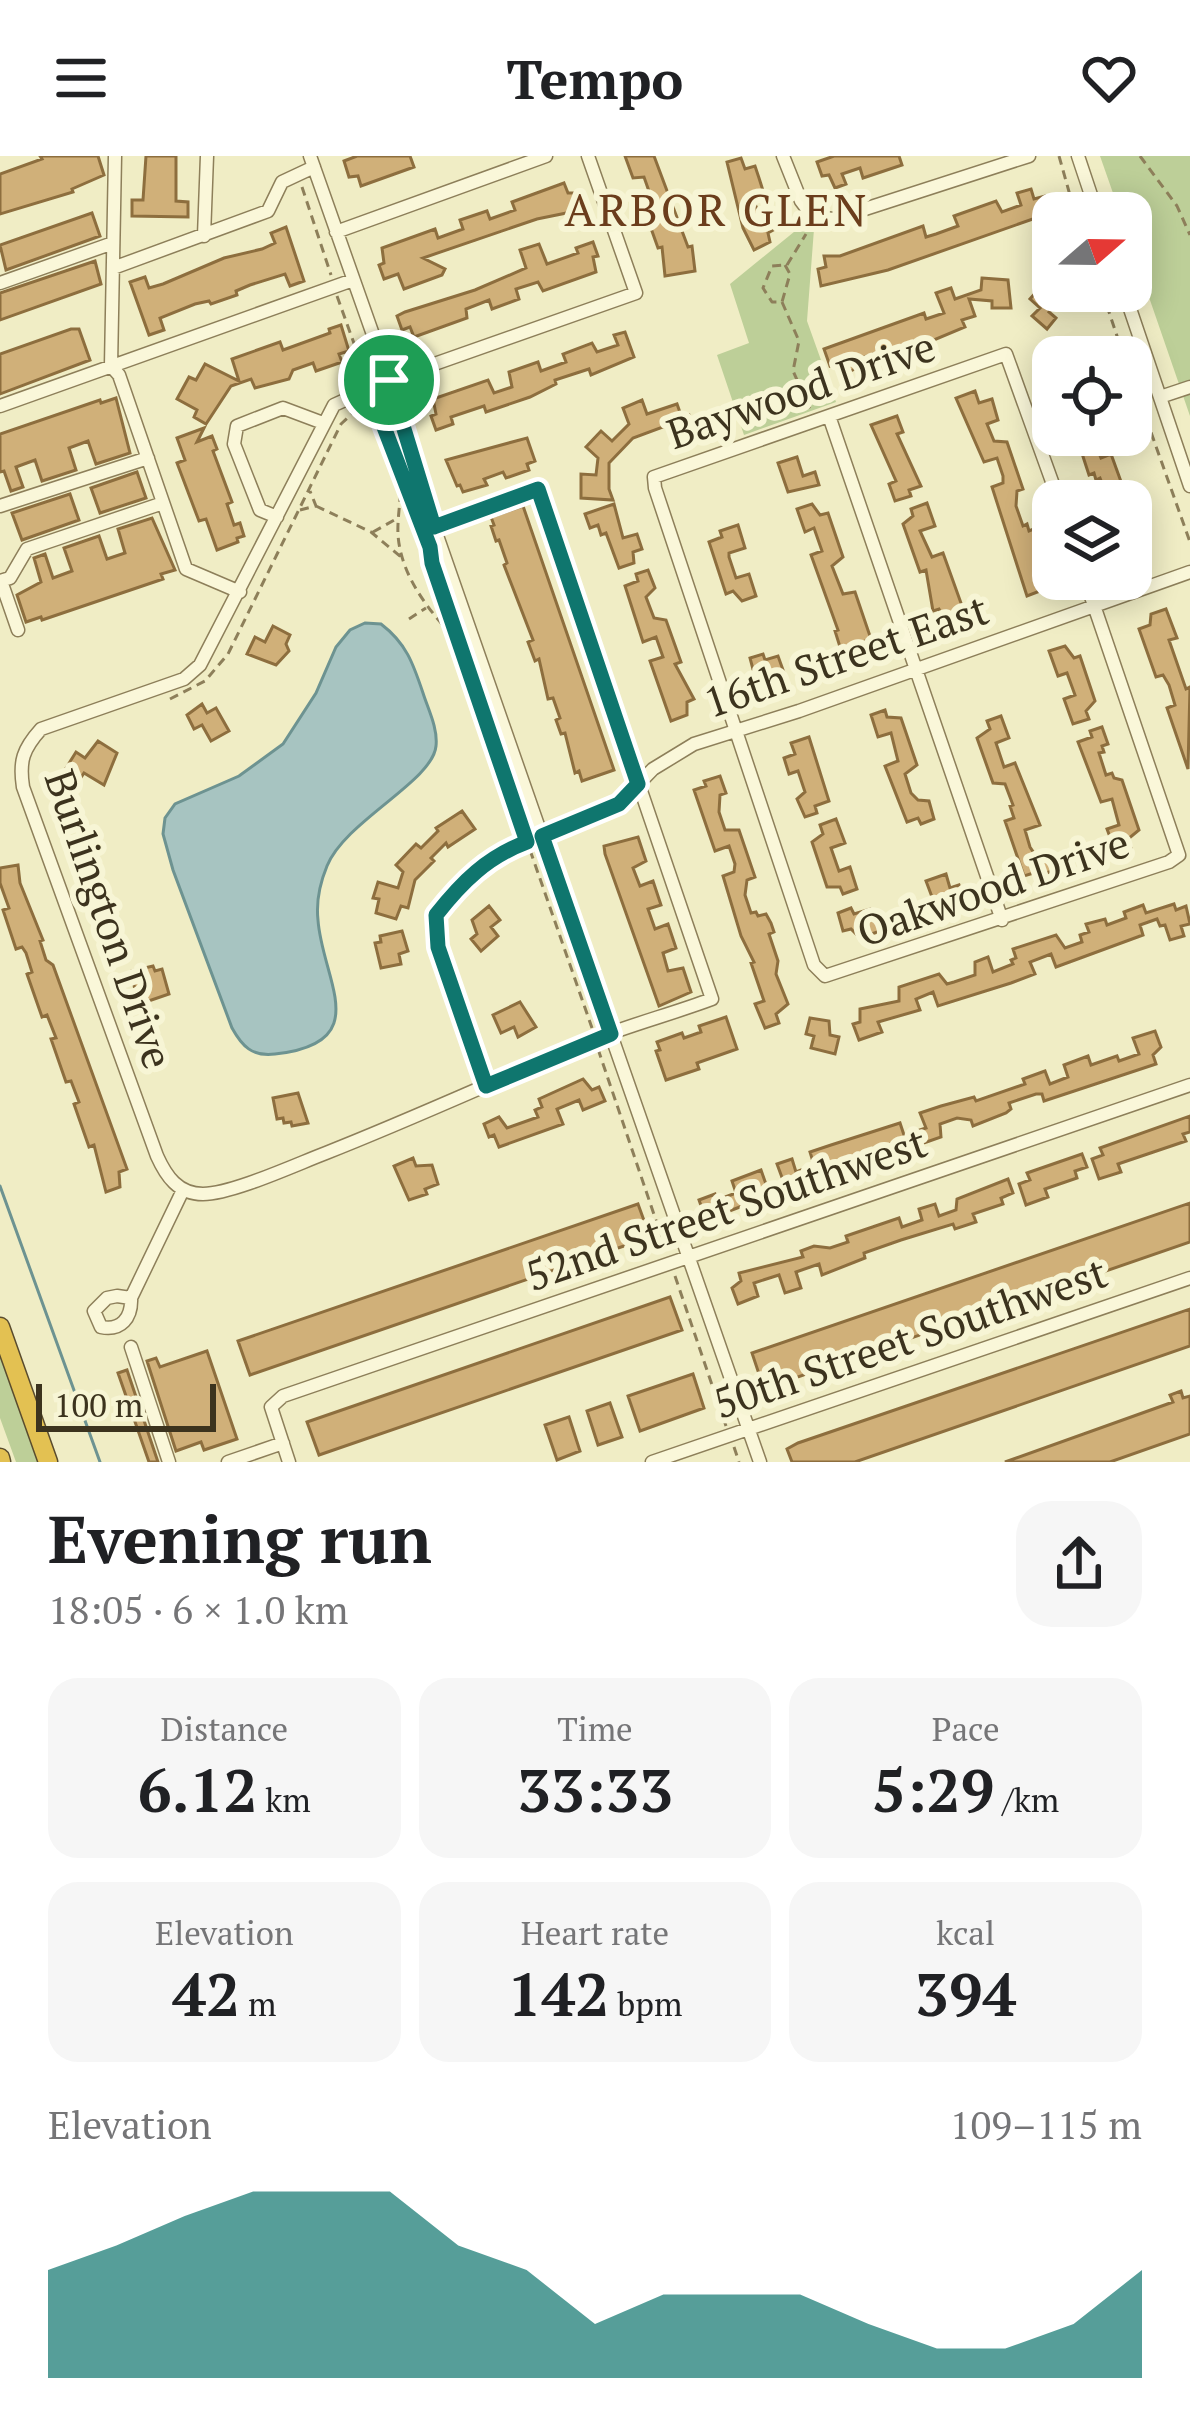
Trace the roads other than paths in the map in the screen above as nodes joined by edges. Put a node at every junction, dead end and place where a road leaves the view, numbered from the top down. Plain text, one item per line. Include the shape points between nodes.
1 (115, 156) edge
2 (207, 156) edge
3 (546, 156) edge
4 (588, 156) edge
5 (783, 156) edge
6 (1029, 156) edge
7 (1078, 156) edge
8 (312, 162) edge
9 (1090, 192) edge
10 (336, 232) junction
11 (204, 236) junction
12 (113, 243) junction
13 (113, 268) junction
14 (353, 280) junction
15 (0, 283) edge
16 (1131, 312) edge
17 (111, 366) junction
18 (389, 380) junction
19 (1190, 387) edge
20 (1160, 397) junction
21 (0, 406) edge
22 (830, 416) junction
23 (323, 423) junction
24 (148, 458) junction
25 (1051, 480) edge
26 (1190, 486) edge
27 (163, 503) junction
28 (0, 506) edge
29 (277, 517) junction
30 (431, 533) junction
31 (1190, 572) edge
32 (0, 581) edge
33 (240, 592) junction
34 (1092, 600) edge
35 (1094, 605) junction
36 (18, 630) dead end
37 (916, 668) junction
38 (736, 731) junction
39 (638, 784) junction
40 (542, 836) junction
41 (1002, 920) junction
42 (611, 1034) junction
43 (1190, 1084) edge
44 (486, 1086) junction
45 (183, 1190) junction
46 (689, 1257) junction
47 (1190, 1278) edge
48 (131, 1298) dead end
49 (0, 1327) edge
50 (131, 1347) dead end
51 (748, 1428) junction
52 (283, 1443) junction
53 (48, 1462) edge
54 (169, 1462) edge
55 (228, 1462) edge
56 (290, 1462) edge
57 (652, 1462) edge
58 (760, 1462) edge

1 - 12 street
2 - 11 street
3 - 10 street
4 - 18 street, Burlington Drive via 636,292
5 - 6 street via 800,201 813,217 834,219
7 - 9 street
8 - 10 street
8 - 11 street via 282,182 268,211
10 - 14 street
11 - 13 street
12 - 13 street
12 - 15 street
13 - 17 street
14 - 17 street
14 - 18 street
16 - 20 street
17 - 21 street
17 - 24 street
18 - 23 street, Burlington Drive via 334,405
18 - 30 street
19 - 20 street
20 - 26 street
22 - 25 street, Baywood Drive via 1006,354
22 - 37 street
22 - 38 street, Baywood Drive via 654,476
23 - 29 street, Burlington Drive
23 - 29 street via 283,408 244,421 232,434 260,510
24 - 27 street
24 - 28 street
27 - 32 street via 27,549
27 - 33 street via 186,569
29 - 33 street, Burlington Drive
30 - 39 street via 538,489
30 - 40 street
31 - 35 street, 16th Street East
32 - 36 street
33 - 45 street, Burlington Drive via 211,650 184,679 40,729 20,764 157,1156
34 - 35 street
35 - 37 street, 16th Street East
35 - 41 street, Oakwood Drive via 1178,855
37 - 38 street, 16th Street East
37 - 41 street
38 - 39 street, 16th Street East via 694,744
38 - 41 street, Oakwood Drive via 814,965 825,976
39 - 40 street, 16th Street East via 619,804
39 - 42 street via 712,999
40 - 42 street
40 - 44 street, 16th Street East via 500,852 436,915 438,947
42 - 44 street
42 - 46 street
43 - 46 street, 52nd Street Southwest
44 - 45 street via 235,1186 200,1195
45 - 48 street
46 - 51 street
46 - 52 street, 52nd Street Southwest via 283,1396 271,1407
47 - 51 street, 50th Street Southwest
49 - 53 highway
50 - 54 street
51 - 57 street, 50th Street Southwest
51 - 58 street
52 - 55 street
52 - 56 street

